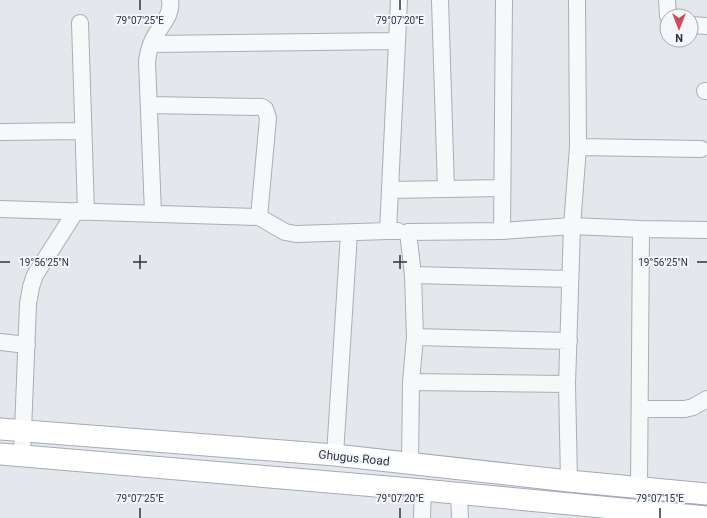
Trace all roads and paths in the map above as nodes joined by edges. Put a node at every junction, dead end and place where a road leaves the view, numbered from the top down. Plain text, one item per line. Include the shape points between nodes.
1 (170, 0) edge
2 (399, 0) edge
3 (440, 0) edge
4 (504, 0) edge
5 (574, 0) edge
6 (577, 0) edge
7 (80, 23) dead end
8 (397, 41) junction
9 (151, 44) junction
10 (149, 105) junction
11 (83, 131) junction
12 (0, 132) edge
13 (578, 147) junction
14 (701, 149) dead end
15 (502, 188) junction
16 (446, 189) junction
17 (390, 190) junction
18 (0, 210) edge
19 (81, 212) junction
20 (154, 213) junction
21 (259, 217) junction
22 (572, 226) junction
23 (641, 229) junction
24 (707, 230) edge
25 (388, 231) junction
26 (502, 231) junction
27 (408, 232) junction
28 (349, 233) junction
29 (413, 275) junction
30 (570, 278) junction
31 (415, 337) junction
32 (569, 341) junction
33 (0, 342) edge
34 (26, 345) junction
35 (411, 382) junction
36 (567, 384) junction
37 (707, 399) edge
38 (640, 409) junction
39 (0, 429) edge
40 (23, 430) junction
41 (0, 454) edge
42 (334, 455) junction
43 (22, 456) junction
44 (410, 464) junction
45 (569, 481) junction
46 (639, 488) junction
47 (423, 490) junction
48 (459, 494) junction
49 (707, 494) edge
50 (582, 511) edge
51 (680, 516) edge
52 (707, 517) edge
53 (422, 518) edge
54 (460, 518) edge

1 - 9 street via 168,17 158,29
2 - 8 street
3 - 16 street
4 - 15 street
5 - 6 street
6 - 13 street
7 - 11 street
8 - 9 street
8 - 17 street
9 - 10 street via 147,60
10 - 20 street
10 - 21 street via 265,109 268,118
11 - 12 street
11 - 19 street
13 - 14 street
13 - 22 street
15 - 16 street
15 - 26 street
16 - 17 street
17 - 25 street
18 - 19 street
19 - 20 street
19 - 34 street via 35,275 28,304
20 - 21 street
21 - 28 street via 284,232
22 - 23 street
22 - 26 street
22 - 30 street
23 - 24 street
23 - 38 street
25 - 27 street
25 - 28 street
26 - 27 street
27 - 29 street
28 - 42 street
29 - 30 street
29 - 31 street
30 - 32 street
31 - 32 street
31 - 35 street
32 - 36 street
33 - 34 street
34 - 40 street
35 - 36 street
35 - 44 street
36 - 45 street
37 - 38 street via 685,409
38 - 46 street
39 - 40 main road, Ghugus Road
40 - 42 main road, Ghugus Road
40 - 43 street
41 - 43 main road
42 - 44 main road, Ghugus Road
43 - 47 main road
44 - 45 main road, Ghugus Road
45 - 46 main road, Ghugus Road
46 - 49 main road, Ghugus Road
47 - 48 main road
47 - 53 street
48 - 50 main road
48 - 54 street
50 - 51 main road
51 - 52 main road

